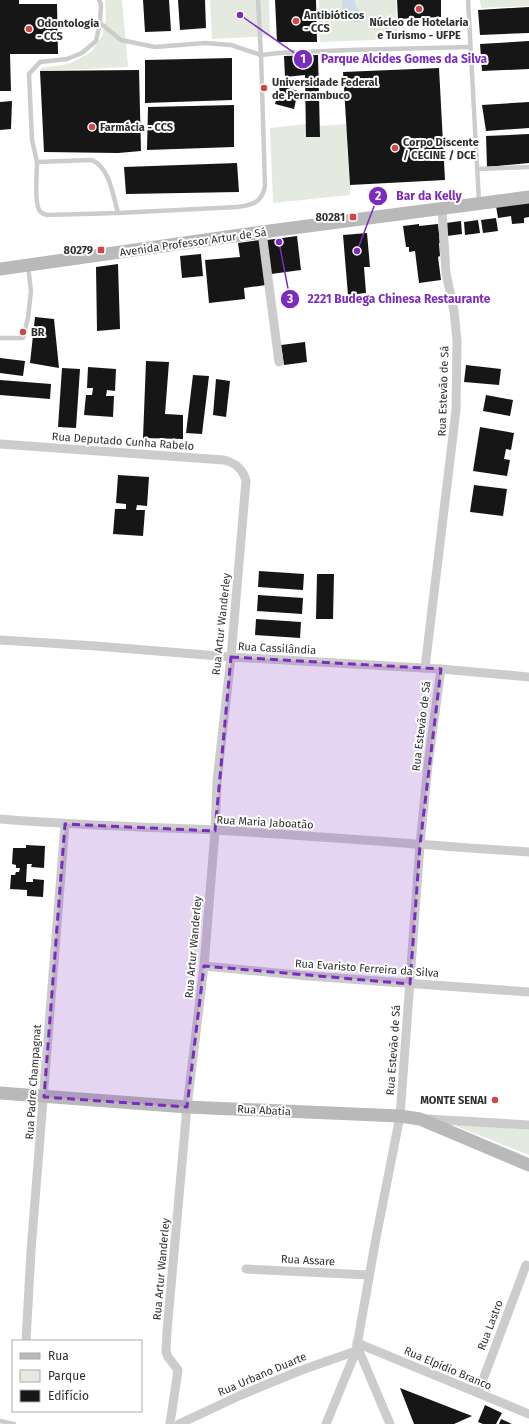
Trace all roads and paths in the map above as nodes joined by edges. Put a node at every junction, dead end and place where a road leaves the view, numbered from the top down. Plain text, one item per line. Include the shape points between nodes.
1 (100, 0) edge
2 (258, 0) edge
3 (468, 0) edge
4 (100, 23) junction
5 (470, 47) junction
6 (261, 55) junction
7 (37, 162) junction
8 (529, 168) edge
9 (478, 169) junction
10 (529, 197) edge
11 (479, 204) junction
12 (442, 210) junction
13 (118, 214) junction
14 (262, 232) junction
15 (27, 265) junction
16 (0, 269) edge
17 (0, 338) edge
18 (279, 362) dead end
19 (0, 444) edge
20 (241, 469) joint
21 (0, 640) edge
22 (231, 657) junction
23 (425, 668) junction
24 (441, 669) junction
25 (529, 676) edge
26 (0, 819) edge
27 (65, 824) junction
28 (215, 830) junction
29 (420, 845) junction
30 (529, 852) edge
31 (204, 966) junction
32 (410, 984) junction
33 (529, 992) edge
34 (0, 1094) edge
35 (44, 1097) junction
36 (187, 1107) junction
37 (400, 1116) junction
38 (420, 1119) junction
39 (529, 1125) edge
40 (529, 1165) edge
41 (526, 1265) dead end
42 (246, 1269) dead end
43 (369, 1275) junction
44 (26, 1340) edge
45 (357, 1347) junction
46 (478, 1393) junction
47 (529, 1414) edge
48 (0, 1420) edge
49 (14, 1424) edge
50 (170, 1424) edge
51 (179, 1424) edge
52 (326, 1424) edge
53 (390, 1424) edge

1 - 4 lane
2 - 6 lane
3 - 5 lane
4 - 6 lane via 121,40 155,47 205,43 231,45
4 - 7 lane via 96,41 82,53 67,59 40,62 29,74 32,140
5 - 6 lane via 279,52
5 - 9 lane
6 - 13 lane via 265,186 258,200 251,205 237,207
7 - 13 lane via 97,162 104,170
7 - 13 lane via 37,202 42,213 53,216
8 - 9 lane
9 - 11 lane
10 - 11 street, Avenida Professor Artur de Sá
11 - 12 street, Avenida Professor Artur de Sá
12 - 14 street, Avenida Professor Artur de Sá
12 - 23 street, Rua Estevão de Sá via 446,273 457,341 456,410
14 - 15 street, Avenida Professor Artur de Sá
14 - 18 street
15 - 16 street, Avenida Professor Artur de Sá
15 - 17 lane via 31,291 28,318 22,338
19 - 20 street, Rua Deputado Cunha Rabelo via 224,460
20 - 22 street, Rua Artur Wanderley via 247,488
21 - 22 street, Rua Cassilândia
22 - 23 street, Rua Cassilândia
22 - 28 street, Rua Artur Wanderley
23 - 24 street, Rua Cassilândia
24 - 25 street, Rua Cassilândia
24 - 29 street, Rua Estevão de Sá
26 - 27 street, Rua Maria Jaboatão
27 - 28 street, Rua Maria Jaboatão
27 - 35 street, Rua Padre Champagnat
28 - 29 street, Rua Maria Jaboatão
28 - 31 street, Rua Artur Wanderley
29 - 30 street, Rua Maria Jaboatão
29 - 32 street, Rua Estevão de Sá
31 - 32 street, Rua Evaristo Ferreira da Silva
31 - 36 street, Rua Artur Wanderley
32 - 33 street, Rua Evaristo Ferreira da Silva
32 - 37 street, Rua Estevão de Sá
34 - 35 street, Rua Abatia
35 - 36 street, Rua Abatia
35 - 44 street, Rua Padre Champagnat
36 - 37 street, Rua Abatia
36 - 50 street, Rua Artur Wanderley via 167,1331 166,1352 178,1370
37 - 38 street, Rua Abatia
37 - 43 street, Rua Estevão de Sá
38 - 39 street, Rua Abatia
38 - 40 street
41 - 46 street, Rua Lastro
42 - 43 street, Rua Assare
43 - 45 street, Rua Estevão de Sá
45 - 46 street, Rua Elpídio Branco
45 - 51 street, Rua Urbano Duarte via 241,1395
45 - 52 street, Rua Estevão de Sá
45 - 53 street
46 - 47 street, Rua Elpídio Branco
48 - 49 lane

